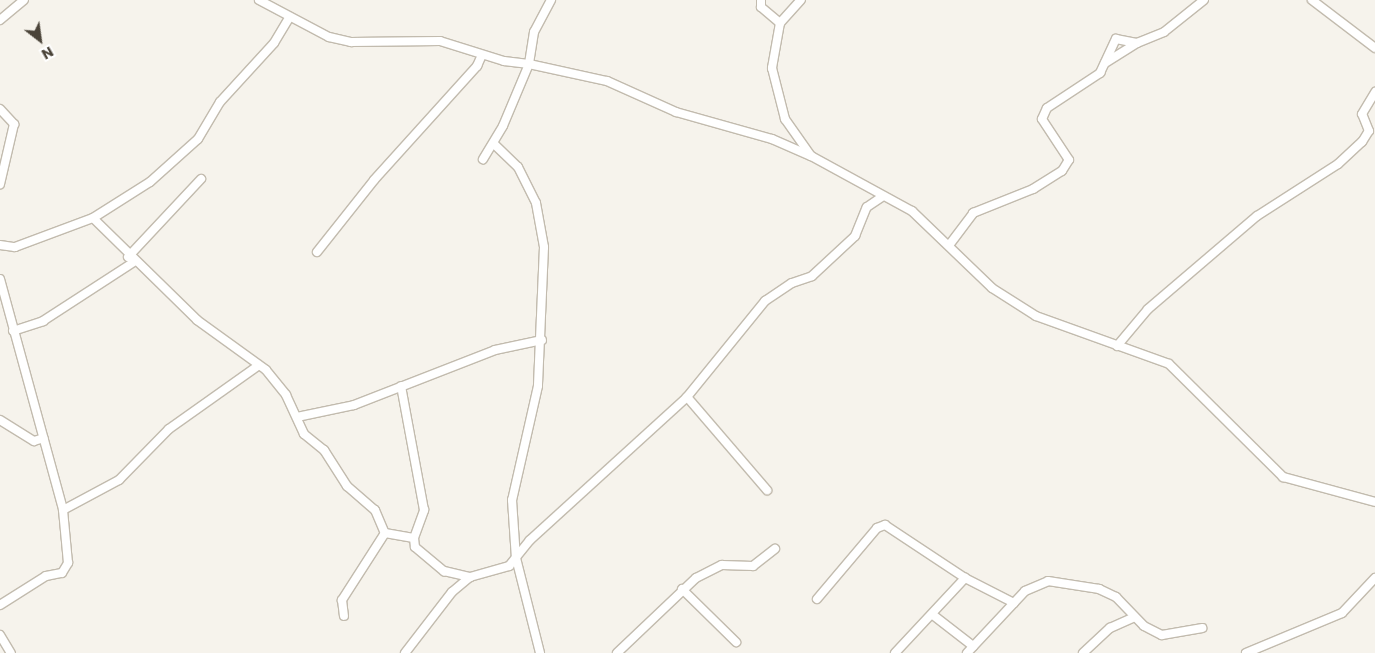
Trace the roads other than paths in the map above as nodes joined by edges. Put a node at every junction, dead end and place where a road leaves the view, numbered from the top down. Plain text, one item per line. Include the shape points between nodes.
1 (24, 0) edge
2 (259, 0) edge
3 (551, 0) edge
4 (761, 0) edge
5 (802, 0) edge
6 (1204, 0) edge
7 (1312, 0) edge
8 (290, 18) junction
9 (0, 20) edge
10 (780, 23) junction
11 (1137, 43) junction
12 (1375, 48) edge
13 (482, 54) junction
14 (1104, 63) junction
15 (529, 64) junction
16 (1375, 92) edge
17 (0, 109) edge
18 (494, 144) junction
19 (811, 156) junction
20 (483, 159) dead end
21 (201, 178) dead end
22 (0, 184) edge
23 (882, 196) junction
24 (93, 218) junction
25 (950, 244) junction
26 (0, 245) edge
27 (317, 252) dead end
28 (131, 259) junction
29 (0, 279) edge
30 (13, 331) junction
31 (542, 340) junction
32 (1117, 346) junction
33 (259, 365) junction
34 (401, 386) junction
35 (687, 397) junction
36 (297, 416) junction
37 (0, 420) edge
38 (44, 438) junction
39 (767, 490) dead end
40 (1375, 502) edge
41 (64, 510) junction
42 (385, 533) junction
43 (414, 538) junction
44 (775, 550) dead end
45 (516, 558) junction
46 (470, 577) junction
47 (965, 578) junction
48 (1375, 578) edge
49 (682, 589) junction
50 (817, 599) dead end
51 (1014, 603) junction
52 (0, 605) edge
53 (344, 616) dead end
54 (934, 616) junction
55 (1135, 617) junction
56 (1202, 628) dead end
57 (0, 635) edge
58 (736, 642) dead end
59 (972, 646) junction
60 (11, 653) edge
61 (406, 653) edge
62 (540, 653) edge
63 (617, 653) edge
64 (895, 653) edge
65 (966, 653) edge
66 (1083, 653) edge
67 (1246, 653) edge

1 - 9 street
2 - 8 street
3 - 15 street via 534,32
4 - 10 street via 761,7
5 - 10 street
6 - 11 street via 1188,16
7 - 12 street
8 - 13 street via 351,42 440,41
8 - 24 street via 274,43 220,102 198,139 150,182
10 - 19 street via 772,68 785,119
11 - 14 street
11 - 14 street via 1116,39
13 - 15 street
13 - 27 street via 477,66 374,180
14 - 25 street via 1100,73 1047,108 1042,119 1069,160 1062,171 1033,189 973,213
15 - 18 street
15 - 19 street via 607,81 676,112 772,139
16 - 32 street via 1362,114 1369,132 1362,142 1338,164 1257,216 1148,309
17 - 22 street via 14,124
18 - 20 street
18 - 31 street via 518,167 536,203 544,247
19 - 23 street
21 - 28 street
23 - 25 street via 912,211
23 - 35 street via 867,207 855,236 818,270 765,301
24 - 26 street via 15,246
24 - 28 street
25 - 32 street via 992,288 1036,316
28 - 30 street via 60,312
28 - 33 street via 197,320
29 - 30 street
30 - 38 street
31 - 34 street via 495,350
31 - 45 street via 535,408 526,428 512,500
32 - 40 street via 1169,364 1283,477
33 - 36 street via 286,395
33 - 41 street via 169,429 118,480
34 - 36 street via 329,412
34 - 43 street via 424,492 424,510
35 - 39 street
35 - 45 street
36 - 42 street via 304,434 324,450 347,486 375,510
37 - 38 street via 34,441
38 - 41 street
41 - 52 street via 68,563 62,572 46,576
42 - 43 street
42 - 53 street via 342,600
43 - 46 street via 415,546 444,571
44 - 49 street via 753,566 722,565
45 - 46 street via 501,570
45 - 62 street
46 - 61 street via 452,592
47 - 50 street via 885,525
47 - 51 street
47 - 54 street
48 - 67 street via 1342,613
49 - 58 street
49 - 63 street via 660,616
51 - 55 street via 1025,591 1048,582 1066,582 1116,597
51 - 59 street
54 - 59 street
54 - 64 street
55 - 56 street via 1162,635
55 - 66 street via 1110,628
57 - 60 street
59 - 65 street

